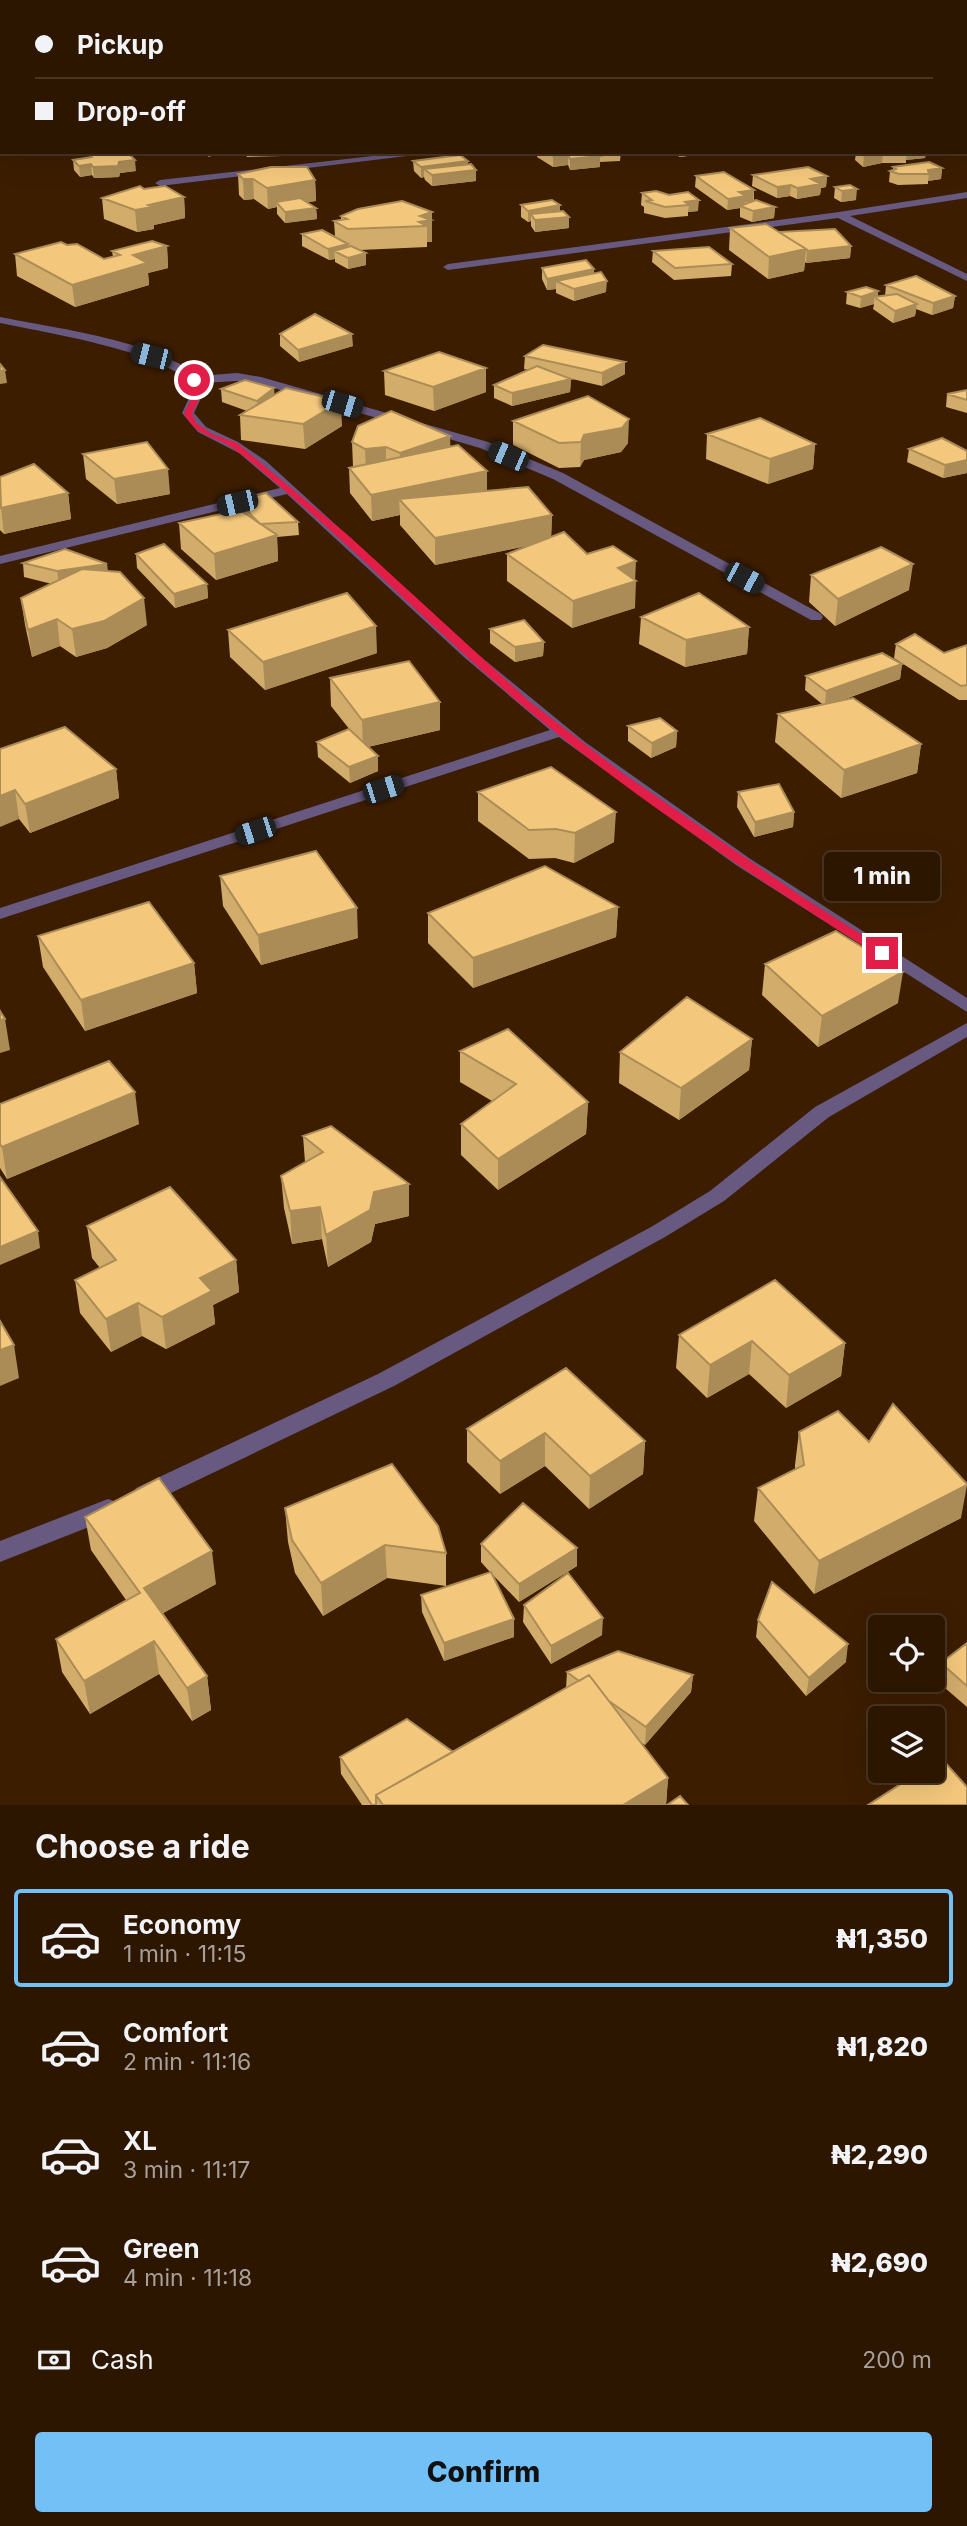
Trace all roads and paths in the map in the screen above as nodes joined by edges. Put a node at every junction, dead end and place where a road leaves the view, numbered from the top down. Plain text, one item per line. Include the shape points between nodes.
1 (417, 154) edge
2 (160, 183) dead end
3 (967, 195) edge
4 (839, 215) junction
5 (448, 267) dead end
6 (967, 278) edge
7 (0, 320) edge
8 (194, 380) junction
9 (289, 490) junction
10 (0, 560) edge
11 (816, 617) dead end
12 (562, 731) junction
13 (0, 915) edge
14 (967, 1006) edge
15 (967, 1029) edge
16 (0, 1552) edge

1 - 2 street
3 - 4 street
4 - 5 street
4 - 6 street
7 - 8 street via 151,356
8 - 9 street via 197,396 188,413 193,424 234,445
8 - 11 street via 237,377 261,381 484,445 558,476
9 - 10 street
9 - 12 street
12 - 13 street
12 - 14 street via 797,899
15 - 16 street via 821,1112 717,1196 410,1367 170,1485

